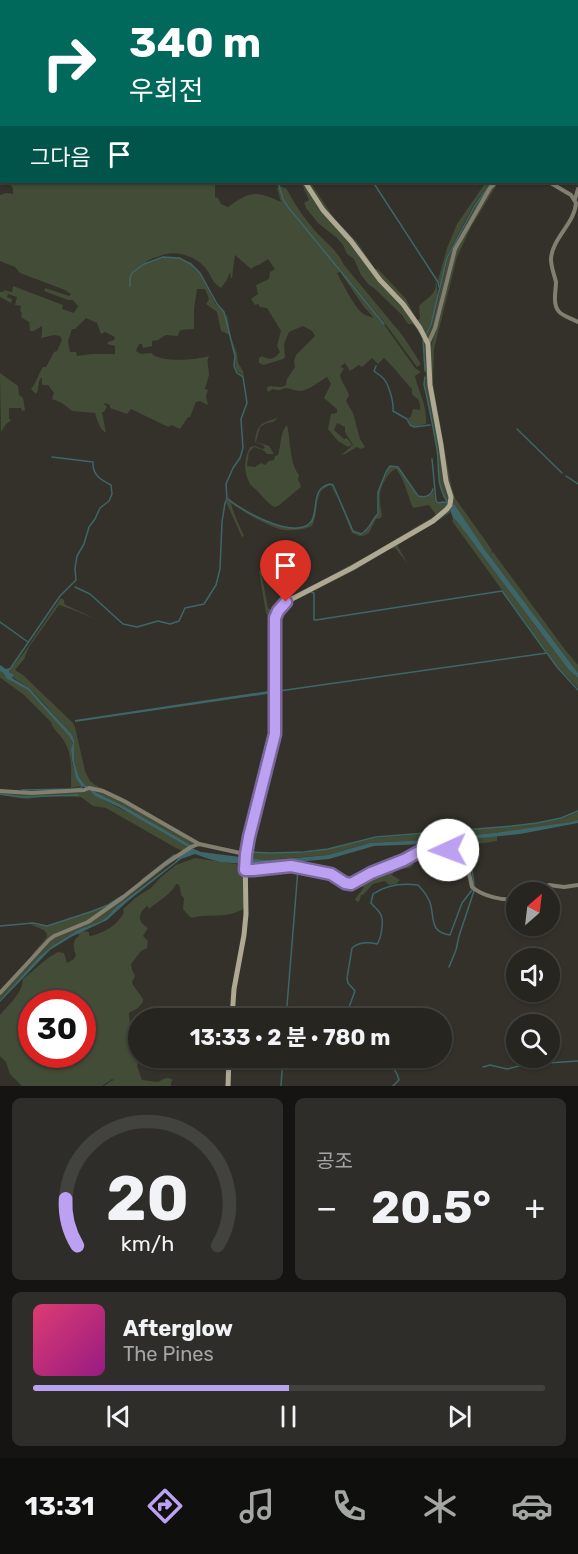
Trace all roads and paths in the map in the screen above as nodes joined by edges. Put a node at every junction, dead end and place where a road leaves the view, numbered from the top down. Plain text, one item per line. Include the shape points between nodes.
1 (306, 183) edge
2 (495, 183) edge
3 (551, 183) edge
4 (578, 189) edge
5 (574, 199) junction
6 (578, 322) edge
7 (428, 344) junction
8 (0, 791) edge
9 (199, 844) junction
10 (246, 855) junction
11 (245, 866) junction
12 (578, 885) edge
13 (560, 886) edge
14 (506, 900) edge
15 (0, 993) edge
16 (233, 1008) edge
17 (229, 1068) edge
18 (228, 1086) edge

1 - 7 street via 323,210 403,304
2 - 7 street via 454,249
3 - 5 street
4 - 5 street
5 - 6 street via 574,214 551,260 556,282 555,307
7 - 10 street via 430,385 450,505 433,521 286,602 278,611 274,630 275,734
8 - 9 street via 103,791
9 - 10 street
9 - 15 street via 165,864 88,922 54,936
10 - 11 street
11 - 14 street via 253,870 291,866 331,874 351,884 422,850 437,849 452,852 467,864 475,889
11 - 16 street via 246,914
12 - 13 street
17 - 18 street

